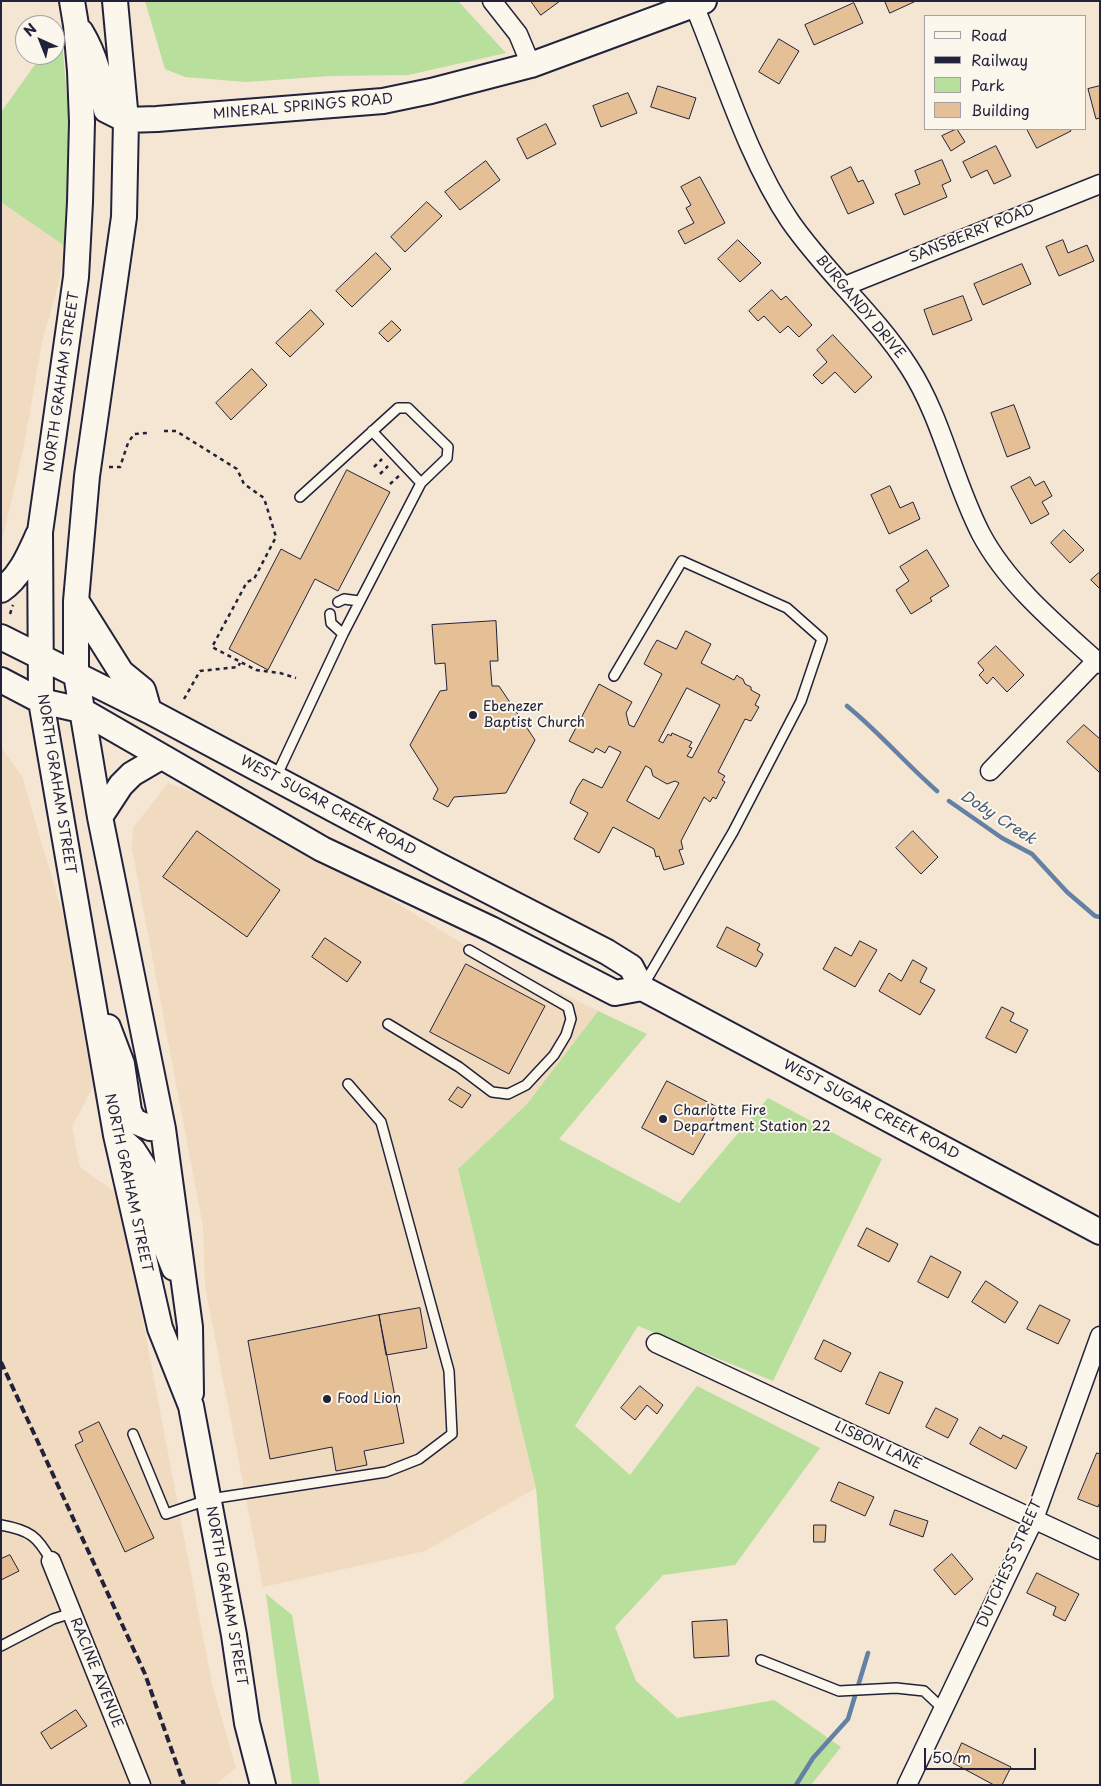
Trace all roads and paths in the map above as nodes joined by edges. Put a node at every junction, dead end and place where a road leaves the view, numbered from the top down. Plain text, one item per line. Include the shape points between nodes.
1 (72, 1) edge
2 (115, 1) edge
3 (492, 1) edge
4 (699, 3) edge
5 (76, 25) junction
6 (531, 65) junction
7 (126, 120) junction
8 (1100, 184) edge
9 (845, 286) junction
10 (164, 431) dead end
11 (372, 431) junction
12 (147, 433) dead end
13 (109, 467) dead end
14 (421, 483) junction
15 (300, 497) dead end
16 (40, 532) junction
17 (7, 598) edge
18 (76, 601) junction
19 (359, 601) junction
20 (338, 602) dead end
21 (10, 614) dead end
22 (330, 614) dead end
23 (343, 634) junction
24 (1, 637) edge
25 (39, 657) junction
26 (240, 662) junction
27 (1098, 662) edge
28 (76, 674) junction
29 (614, 676) dead end
30 (296, 678) dead end
31 (1, 680) edge
32 (184, 699) dead end
33 (41, 701) junction
34 (81, 710) junction
35 (149, 711) junction
36 (161, 757) junction
37 (990, 771) dead end
38 (276, 777) junction
39 (100, 817) junction
40 (491, 929) junction
41 (469, 950) dead end
42 (607, 952) junction
43 (93, 988) junction
44 (642, 988) junction
45 (388, 1024) dead end
46 (348, 1084) dead end
47 (163, 1128) junction
48 (116, 1134) junction
49 (1100, 1232) edge
50 (187, 1302) junction
51 (1100, 1336) edge
52 (656, 1343) dead end
53 (191, 1406) junction
54 (133, 1434) dead end
55 (210, 1499) junction
56 (1034, 1519) junction
57 (1, 1525) edge
58 (1100, 1550) edge
59 (51, 1561) joint
60 (72, 1613) junction
61 (1, 1646) edge
62 (761, 1660) dead end
63 (943, 1709) junction
64 (142, 1785) edge
65 (263, 1785) edge
66 (907, 1785) edge

1 - 5 main road, NORTH GRAHAM STREET
2 - 7 main road, NORTH GRAHAM STREET
3 - 6 street via 518,34
4 - 6 main road, MINERAL SPRINGS ROAD
4 - 9 street, BURGANDY DRIVE via 756,158 776,197 806,242
5 - 7 main road via 92,50 106,110
5 - 16 main road, NORTH GRAHAM STREET via 82,122 76,278
6 - 7 main road, MINERAL SPRINGS ROAD via 383,101
7 - 18 main road, NORTH GRAHAM STREET via 122,235 86,476
8 - 9 street, SANSBERRY ROAD
9 - 27 street, BURGANDY DRIVE via 892,341 911,369 970,511 990,549 1041,609
10 - 26 path via 176,431 237,469 244,484 264,498 276,537 212,647
11 - 14 lane
11 - 14 lane via 398,408 408,408 448,447 447,458
11 - 15 lane
12 - 13 path via 134,434 120,467
14 - 19 lane
16 - 17 main road via 27,560 8,585
16 - 25 main road, NORTH GRAHAM STREET
17 - 21 path
18 - 28 main road, NORTH GRAHAM STREET
18 - 35 main road via 121,672 143,690
19 - 20 lane via 344,598
19 - 23 lane
22 - 23 lane via 331,623
23 - 38 lane
24 - 25 main road, WEST SUGAR CREEK ROAD
25 - 28 main road, WEST SUGAR CREEK ROAD
25 - 33 main road, NORTH GRAHAM STREET
26 - 30 path via 256,670
26 - 32 path via 238,667 200,672
27 - 37 street
28 - 34 main road, NORTH GRAHAM STREET
28 - 35 main road, WEST SUGAR CREEK ROAD
29 - 44 lane via 682,562 787,608 822,639 801,701 733,832
31 - 33 main road
33 - 34 main road
33 - 43 main road, NORTH GRAHAM STREET
34 - 36 main road
34 - 39 main road, NORTH GRAHAM STREET
35 - 38 main road, WEST SUGAR CREEK ROAD
36 - 39 main road via 120,784
36 - 40 main road via 322,848
38 - 42 main road, WEST SUGAR CREEK ROAD
39 - 47 main road, NORTH GRAHAM STREET
40 - 42 main road via 521,933 583,960
40 - 44 main road via 615,993
41 - 45 lane via 568,1007 571,1020 566,1035 554,1055 526,1084 508,1094 492,1092 459,1067
42 - 44 main road, WEST SUGAR CREEK ROAD via 631,966
43 - 47 main road via 122,1064 134,1121 142,1126
43 - 48 main road, NORTH GRAHAM STREET
44 - 49 main road, WEST SUGAR CREEK ROAD
46 - 55 lane via 381,1122 449,1371 452,1434 419,1459 386,1472
47 - 50 main road, NORTH GRAHAM STREET
48 - 50 main road via 133,1150 144,1167 152,1213
48 - 53 main road, NORTH GRAHAM STREET via 160,1328
50 - 53 main road, NORTH GRAHAM STREET
51 - 56 street, DUTCHESS STREET
52 - 56 street, LISBON LANE
53 - 55 main road, NORTH GRAHAM STREET
54 - 55 lane via 166,1514
55 - 65 main road, NORTH GRAHAM STREET via 247,1723
56 - 58 street, LISBON LANE
56 - 63 street, DUTCHESS STREET
57 - 59 lane via 20,1528 40,1540
59 - 60 street, RACINE AVENUE
60 - 61 lane via 52,1619
60 - 64 street, RACINE AVENUE
62 - 63 lane via 840,1691 896,1688 924,1691
63 - 66 street, DUTCHESS STREET

